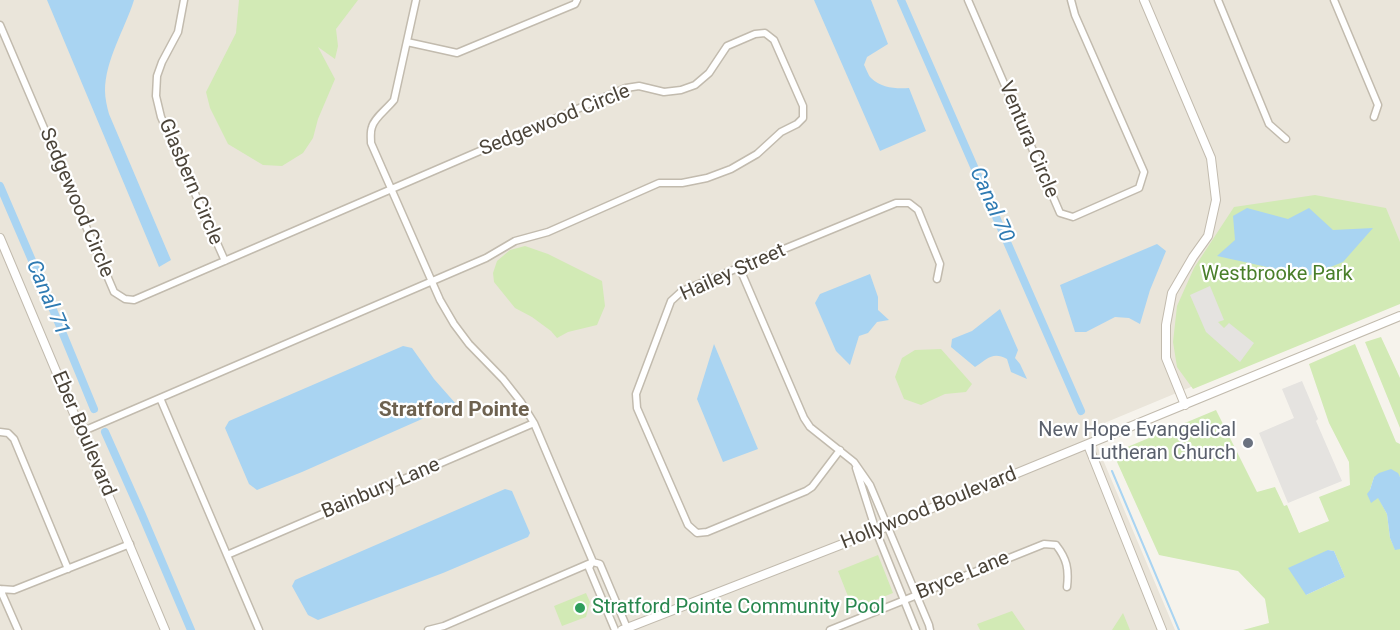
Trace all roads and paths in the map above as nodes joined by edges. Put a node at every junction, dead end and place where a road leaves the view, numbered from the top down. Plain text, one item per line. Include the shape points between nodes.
1 (184, 0) edge
2 (416, 0) edge
3 (577, 0) edge
4 (968, 0) edge
5 (1071, 0) edge
6 (1144, 0) edge
7 (1218, 0) edge
8 (1334, 0) edge
9 (0, 25) edge
10 (407, 42) junction
11 (1374, 117) dead end
12 (1286, 139) dead end
13 (392, 189) junction
14 (0, 238) edge
15 (225, 261) junction
16 (740, 269) junction
17 (937, 279) dead end
18 (431, 281) junction
19 (1400, 316) edge
20 (160, 398) junction
21 (1185, 405) junction
22 (534, 423) junction
23 (0, 432) edge
24 (81, 432) junction
25 (1088, 445) junction
26 (840, 450) junction
27 (854, 462) junction
28 (888, 526) junction
29 (876, 531) junction
30 (129, 544) junction
31 (227, 555) junction
32 (593, 562) junction
33 (68, 569) junction
34 (1067, 586) dead end
35 (0, 589) edge
36 (916, 595) junction
37 (904, 600) junction
38 (639, 626) edge
39 (625, 629) edge
40 (18, 630) edge
41 (165, 630) edge
42 (259, 630) edge
43 (428, 630) edge
44 (615, 630) edge
45 (830, 630) edge
46 (916, 630) edge
47 (930, 630) edge
48 (1162, 630) edge

1 - 15 street, Glasbern Circle via 178,32 157,76 156,96 161,117
2 - 10 street
3 - 10 street via 457,53
4 - 5 street, Ventura Circle via 1060,213 1073,217 1138,188 1144,172
6 - 21 street via 1210,158 1215,200 1208,236 1172,293 1166,326 1166,358
7 - 12 street via 1269,124
8 - 11 street via 1378,105
9 - 15 street, Sedgewood Circle via 114,291 134,300
10 - 13 street via 394,100 371,128 372,143
13 - 15 street, Sedgewood Circle
13 - 18 street
13 - 18 street, Sedgewood Circle via 626,88 639,86 664,92 695,86 709,74 727,46 755,34 765,33 774,40 803,106 803,118 797,124 731,169 690,182 659,183 548,232 515,241
14 - 24 street, Eber Boulevard
16 - 17 street, Hailey Street via 896,203 909,203 918,210 940,264
16 - 26 street via 804,418
16 - 26 street, Hailey Street via 682,291 671,301 636,394 637,408 688,525 697,533 707,532 806,491
18 - 20 street, Sedgewood Circle
18 - 22 street via 459,331 503,378
19 - 21 street, Hollywood Boulevard
20 - 24 street, Sedgewood Circle
20 - 31 street
21 - 25 street, Hollywood Boulevard
22 - 31 street, Bainbury Lane
22 - 32 street
23 - 33 street via 14,439
24 - 30 street, Eber Boulevard
25 - 28 street, Hollywood Boulevard
25 - 48 street
26 - 27 street
27 - 28 street via 870,485
27 - 29 street
28 - 29 street, Hollywood Boulevard
28 - 36 street
29 - 37 street
29 - 38 street, Hollywood Boulevard
30 - 33 street
30 - 41 street, Eber Boulevard
31 - 42 street
32 - 39 street via 600,564
32 - 43 street
32 - 44 street via 589,568
33 - 35 street via 14,590
34 - 36 street, Bryce Lane via 1069,570 1061,552 1056,545 1044,544
35 - 40 street
36 - 37 street, Bryce Lane
36 - 47 street
37 - 45 street, Bryce Lane
37 - 46 street
38 - 39 street, Hollywood Boulevard

